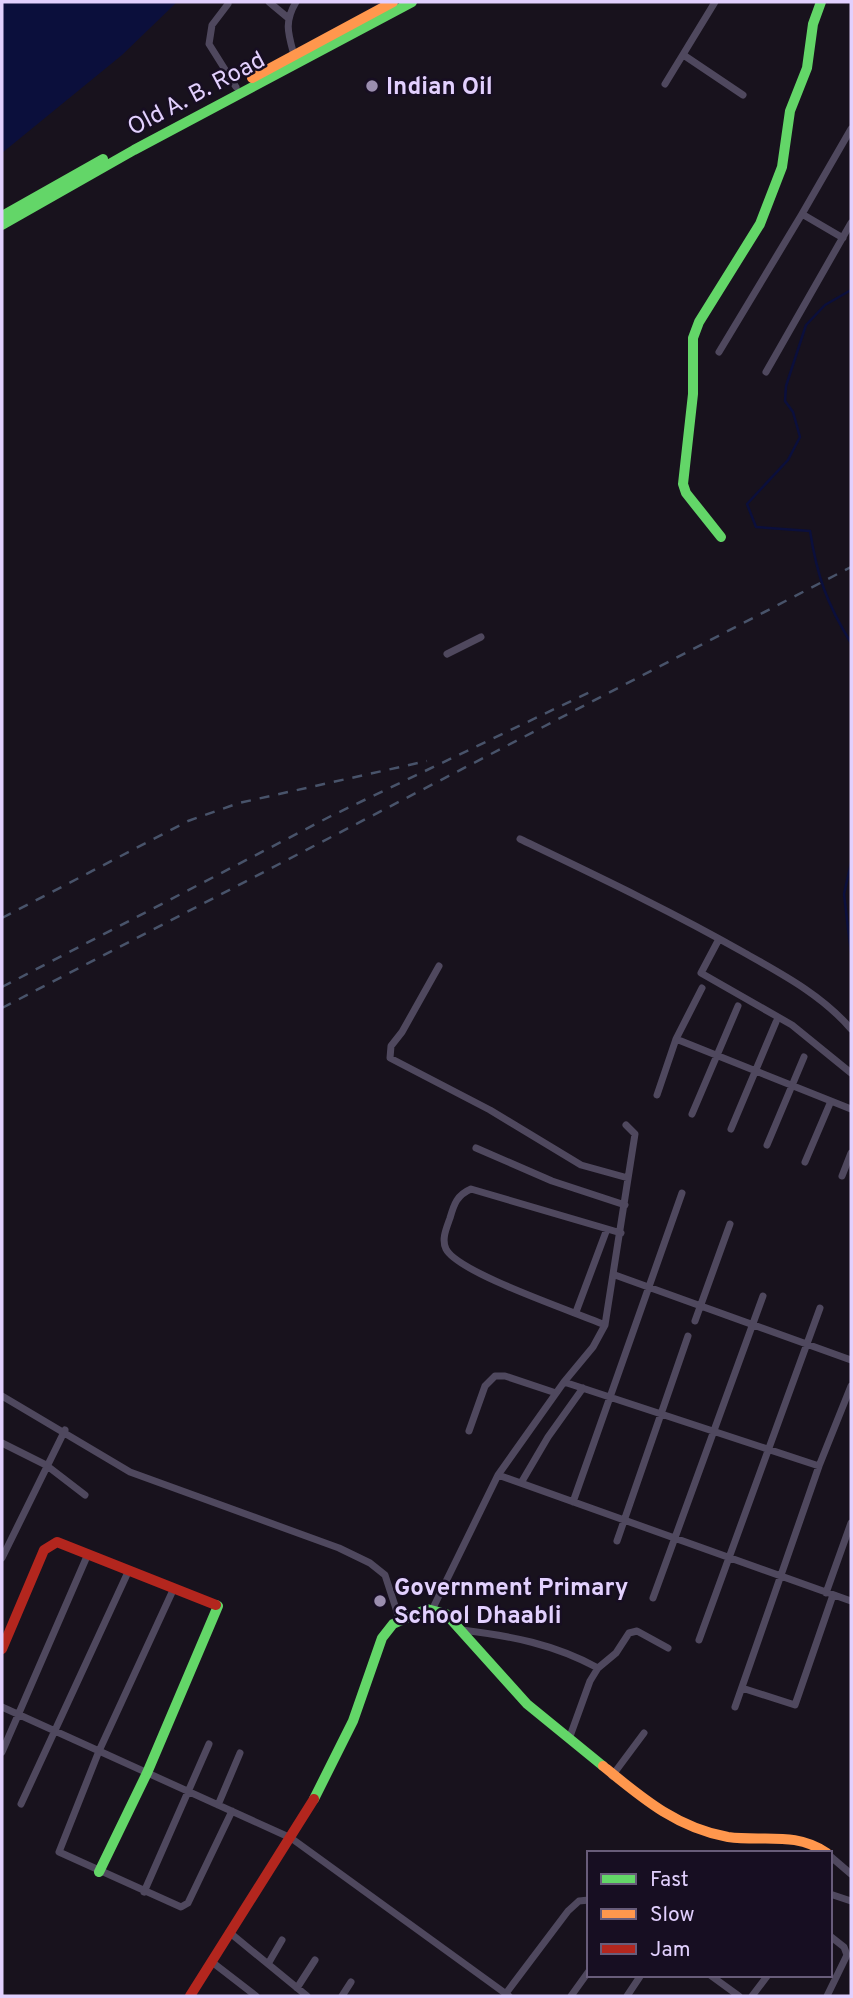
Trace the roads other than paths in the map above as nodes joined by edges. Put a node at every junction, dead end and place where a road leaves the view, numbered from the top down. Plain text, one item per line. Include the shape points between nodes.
1 (269, 2) edge
2 (296, 2) edge
3 (393, 2) edge
4 (412, 2) edge
5 (715, 2) edge
6 (821, 2) edge
7 (228, 4) dead end
8 (287, 17) junction
9 (294, 55) junction
10 (685, 56) junction
11 (665, 84) dead end
12 (236, 87) junction
13 (743, 95) dead end
14 (851, 129) edge
15 (802, 214) junction
16 (2, 216) edge
17 (851, 223) edge
18 (2, 225) edge
19 (843, 238) junction
20 (719, 352) dead end
21 (766, 372) dead end
22 (721, 537) dead end
23 (481, 637) dead end
24 (447, 654) dead end
25 (520, 839) dead end
26 (719, 939) junction
27 (439, 966) dead end
28 (702, 988) dead end
29 (738, 1006) dead end
30 (776, 1022) dead end
31 (851, 1029) edge
32 (676, 1039) junction
33 (717, 1055) junction
34 (804, 1057) dead end
35 (757, 1071) junction
36 (851, 1073) edge
37 (792, 1085) junction
38 (657, 1095) dead end
39 (831, 1101) junction
40 (851, 1109) edge
41 (692, 1114) dead end
42 (626, 1125) dead end
43 (731, 1129) dead end
44 (767, 1145) dead end
45 (475, 1148) dead end
46 (851, 1153) edge
47 (805, 1162) dead end
48 (842, 1176) dead end
49 (628, 1178) junction
50 (682, 1193) dead end
51 (625, 1205) junction
52 (730, 1224) dead end
53 (607, 1229) junction
54 (621, 1233) junction
55 (615, 1275) junction
56 (649, 1285) junction
57 (763, 1296) dead end
58 (701, 1305) junction
59 (820, 1308) dead end
60 (576, 1312) junction
61 (695, 1321) dead end
62 (754, 1324) junction
63 (605, 1325) junction
64 (688, 1336) dead end
65 (807, 1343) junction
66 (851, 1360) edge
67 (564, 1382) junction
68 (851, 1386) edge
69 (583, 1388) junction
70 (556, 1393) junction
71 (2, 1396) edge
72 (609, 1396) junction
73 (661, 1414) junction
74 (65, 1430) junction
75 (469, 1430) dead end
76 (715, 1431) junction
77 (2, 1443) edge
78 (769, 1449) junction
79 (46, 1465) junction
80 (818, 1466) junction
81 (498, 1475) junction
82 (521, 1483) junction
83 (85, 1495) dead end
84 (573, 1502) junction
85 (625, 1521) junction
86 (851, 1523) edge
87 (675, 1538) junction
88 (617, 1541) dead end
89 (4, 1547) edge
90 (88, 1554) junction
91 (2, 1558) edge
92 (729, 1558) junction
93 (129, 1570) junction
94 (779, 1577) junction
95 (174, 1588) junction
96 (830, 1594) junction
97 (653, 1598) dead end
98 (851, 1601) edge
99 (433, 1608) junction
100 (400, 1621) junction
101 (462, 1630) junction
102 (699, 1640) dead end
103 (2, 1648) edge
104 (668, 1648) dead end
105 (598, 1668) junction
106 (741, 1688) junction
107 (2, 1707) edge
108 (735, 1707) dead end
109 (19, 1713) junction
110 (56, 1732) junction
111 (644, 1733) dead end
112 (569, 1739) junction
113 (209, 1744) dead end
114 (99, 1751) junction
115 (2, 1752) edge
116 (240, 1754) dead end
117 (147, 1773) junction
118 (612, 1776) junction
119 (186, 1790) junction
120 (21, 1804) dead end
121 (218, 1805) junction
122 (232, 1811) junction
123 (291, 1838) junction
124 (821, 1851) edge
125 (832, 1859) edge
126 (99, 1871) junction
127 (851, 1874) edge
128 (144, 1892) junction
129 (832, 1896) edge
130 (587, 1900) edge
131 (851, 1901) edge
132 (229, 1932) junction
133 (832, 1938) edge
134 (282, 1940) dead end
135 (315, 1959) dead end
136 (212, 1962) junction
137 (268, 1964) junction
138 (587, 1974) edge
139 (640, 1977) edge
140 (713, 1977) edge
141 (766, 1977) edge
142 (351, 1982) dead end
143 (296, 1991) edge
144 (506, 1992) edge
145 (252, 1995) edge
146 (190, 1996) edge
147 (307, 1996) edge
148 (342, 1996) edge
149 (570, 1996) edge
150 (627, 1996) edge
151 (739, 1996) edge
152 (752, 1996) edge
153 (827, 1996) edge

1 - 8 street
2 - 8 street
3 - 9 street, Old A. B. Road
4 - 18 street, Old A. B. Road
5 - 10 street
6 - 22 street via 807,68 790,111 782,167 760,224 693,338 693,394 683,485
7 - 12 street via 212,25 209,44
8 - 9 street
9 - 12 street, Old A. B. Road
10 - 11 street
10 - 13 street
12 - 16 street, Old A. B. Road
14 - 15 street
15 - 19 street
15 - 20 street
17 - 19 street
19 - 21 street
23 - 24 street
25 - 26 street
26 - 31 street via 814,995
26 - 36 street via 701,973 792,1025
27 - 49 street via 391,1046 390,1058 490,1110 581,1165
28 - 32 street
29 - 33 street
30 - 35 street
32 - 33 street
32 - 38 street
33 - 35 street
33 - 41 street
34 - 37 street
35 - 37 street
35 - 43 street
37 - 39 street
37 - 44 street
39 - 40 street
39 - 47 street
42 - 49 street via 635,1134
45 - 51 street
46 - 48 street
49 - 51 street
50 - 56 street
51 - 54 street
52 - 58 street
53 - 54 street
53 - 60 street
53 - 60 street via 471,1189 454,1203 444,1239 453,1258 465,1268
54 - 55 street
55 - 56 street
55 - 63 street
56 - 58 street
56 - 72 street
57 - 62 street
58 - 61 street
58 - 62 street
59 - 65 street
60 - 63 street
62 - 65 street
62 - 76 street
63 - 67 street via 593,1348
64 - 73 street
65 - 66 street
65 - 78 street
67 - 69 street
67 - 70 street
68 - 80 street
69 - 72 street
69 - 82 street
70 - 75 street via 495,1376 485,1386
70 - 81 street
71 - 74 street
72 - 73 street
72 - 84 street
73 - 76 street
73 - 85 street
74 - 79 street
74 - 100 street via 130,1472 370,1563 389,1580
76 - 78 street
76 - 87 street
77 - 79 street
78 - 80 street
78 - 92 street
79 - 83 street
79 - 89 street
80 - 94 street
81 - 82 street
81 - 99 street
82 - 84 street
84 - 85 street
85 - 87 street
85 - 88 street
86 - 96 street
87 - 92 street
87 - 97 street
89 - 91 street
90 - 93 street
90 - 103 street via 57,1542 44,1550
90 - 109 street
92 - 94 street
92 - 102 street
93 - 95 street
93 - 110 street
94 - 96 street
94 - 106 street
95 - 114 street
95 - 117 street via 216,1604 218,1610
96 - 98 street
96 - 106 street via 795,1704
99 - 100 street
99 - 101 street
100 - 123 street via 380,1642 353,1721
101 - 105 street via 519,1637 568,1652
101 - 112 street via 499,1676
104 - 105 street via 633,1631
105 - 112 street
106 - 108 street
107 - 109 street
109 - 110 street
109 - 115 street
110 - 114 street
110 - 120 street
111 - 118 street
112 - 118 street
113 - 119 street
114 - 117 street
114 - 126 street via 58,1847 64,1856
116 - 121 street
117 - 119 street
117 - 126 street
118 - 124 street via 682,1823 726,1836 795,1837
119 - 121 street
119 - 128 street
121 - 122 street
122 - 123 street
122 - 128 street via 188,1903 181,1907
123 - 132 street
123 - 144 street
125 - 127 street
126 - 128 street
129 - 131 street
130 - 144 street via 568,1911
132 - 136 street
132 - 137 street
133 - 153 street via 847,1955
134 - 137 street
135 - 143 street
136 - 145 street
136 - 146 street
137 - 143 street
138 - 149 street
139 - 150 street
140 - 151 street
141 - 152 street
142 - 148 street
143 - 147 street

